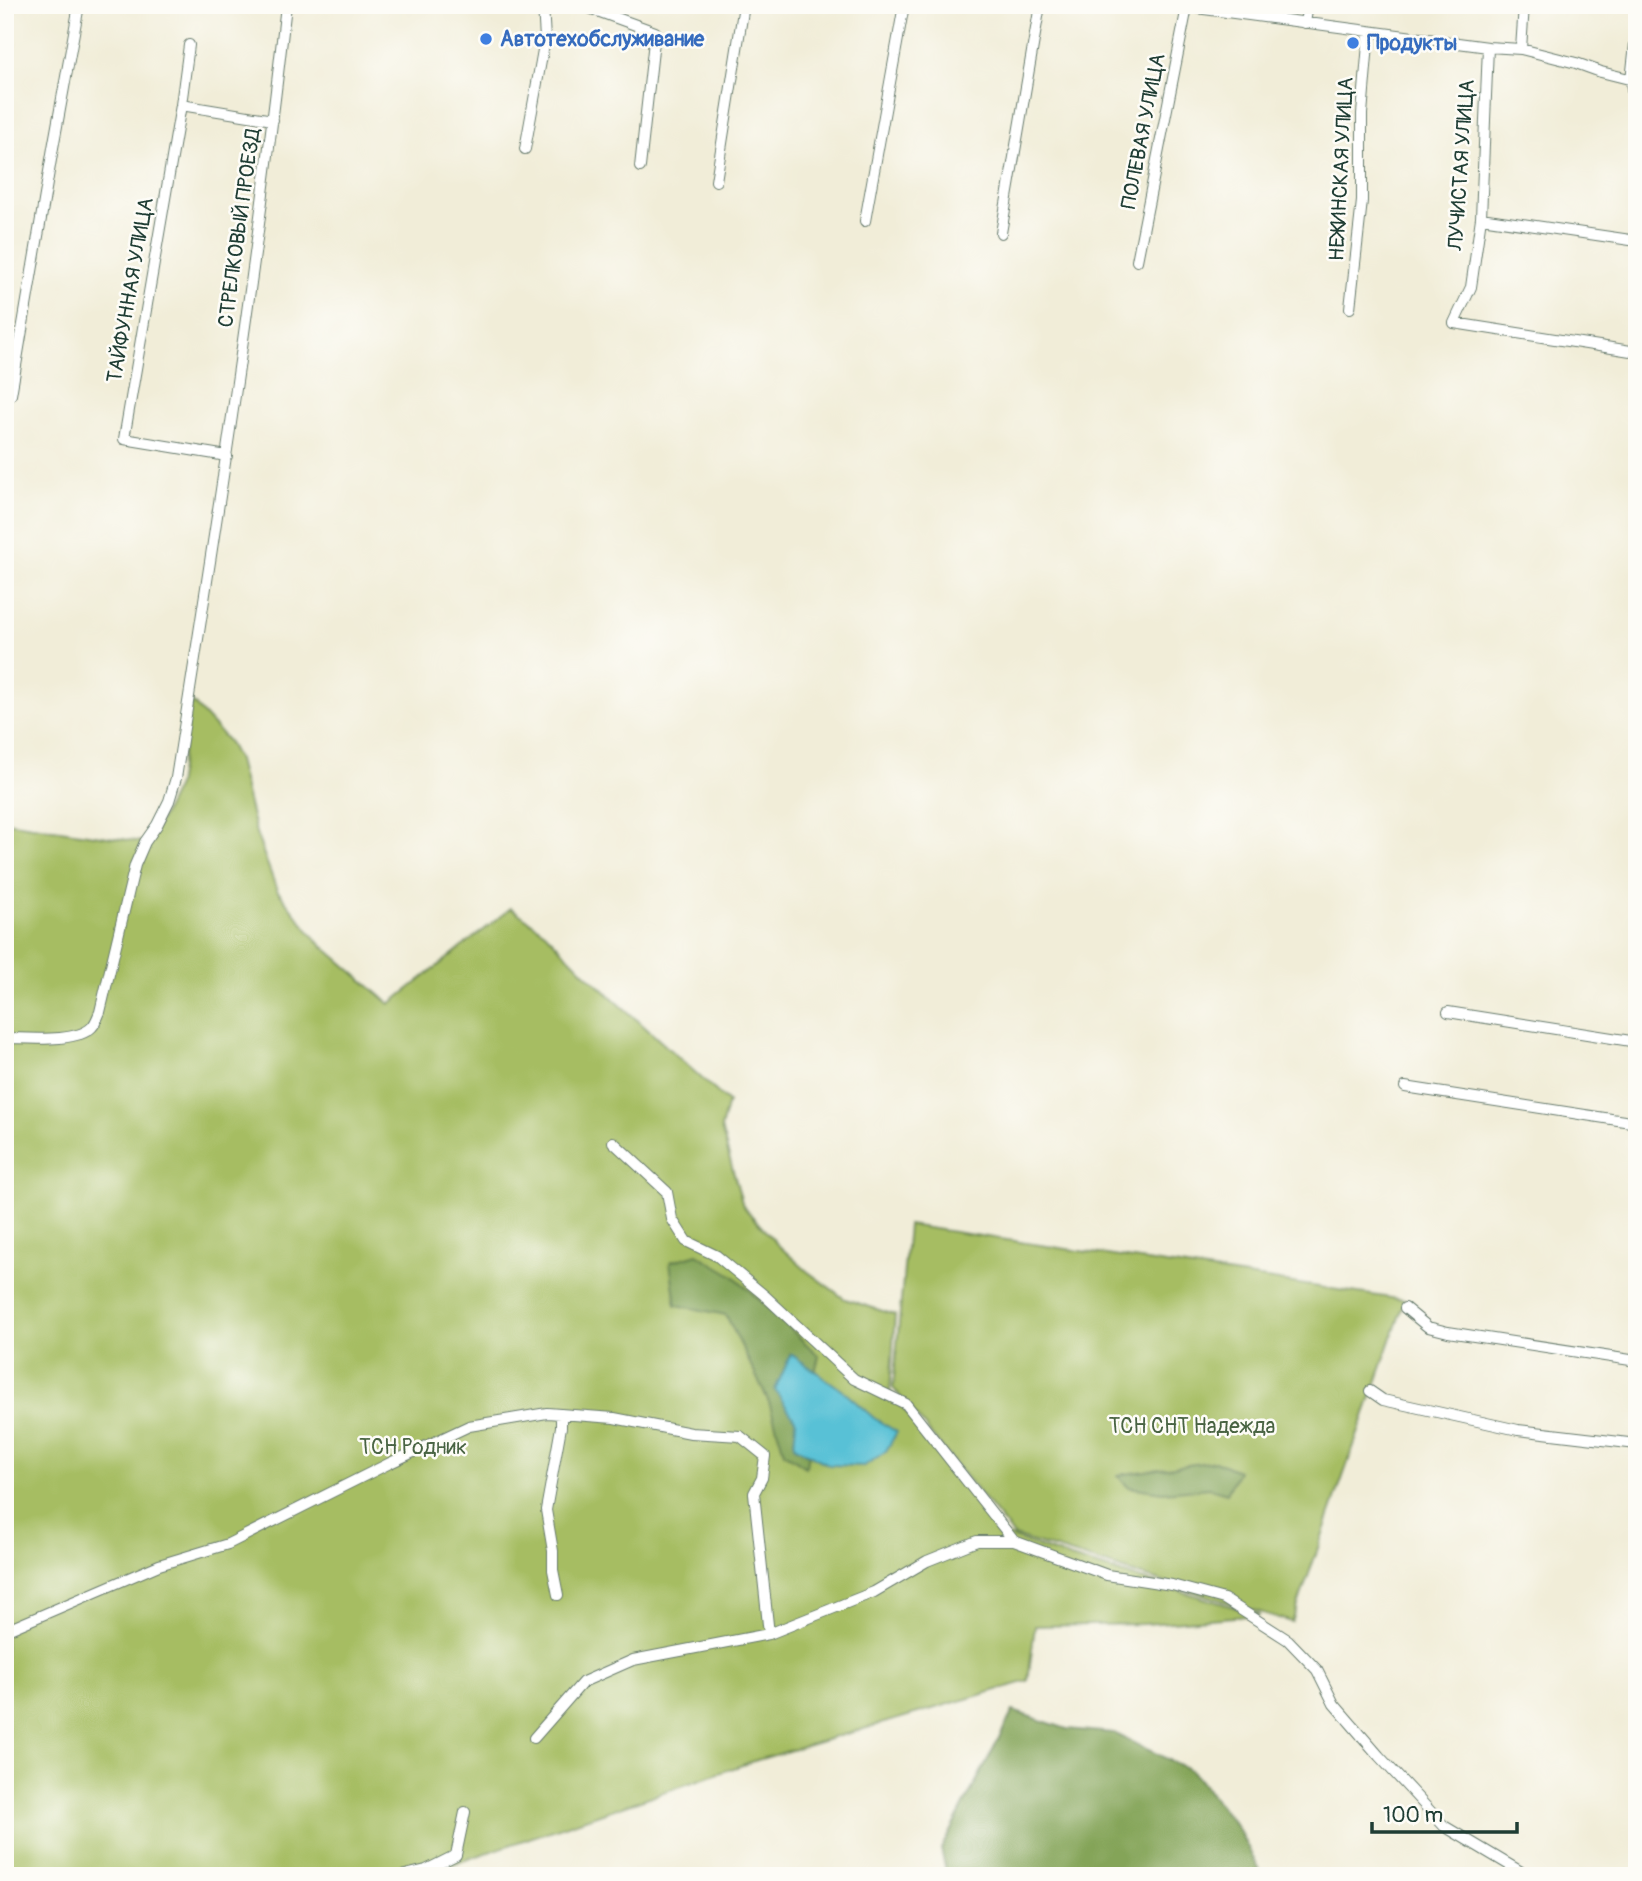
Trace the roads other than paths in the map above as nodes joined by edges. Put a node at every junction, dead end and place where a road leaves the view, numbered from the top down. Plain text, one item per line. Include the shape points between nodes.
1 (79, 5) edge
2 (286, 5) edge
3 (543, 5) edge
4 (581, 5) edge
5 (744, 5) edge
6 (904, 5) edge
7 (1040, 5) edge
8 (1174, 5) edge
9 (1308, 5) edge
10 (1524, 5) edge
11 (1187, 7) junction
12 (1305, 23) junction
13 (1637, 26) edge
14 (1369, 32) junction
15 (189, 45) dead end
16 (1488, 47) junction
17 (1521, 49) junction
18 (1634, 80) edge
19 (181, 105) junction
20 (1637, 119) edge
21 (273, 120) junction
22 (525, 149) dead end
23 (640, 167) dead end
24 (716, 181) dead end
25 (1481, 218) junction
26 (865, 221) dead end
27 (1001, 233) dead end
28 (1637, 241) edge
29 (1137, 261) dead end
30 (1350, 308) dead end
31 (1637, 352) edge
32 (11, 395) dead end
33 (227, 456) junction
34 (1448, 1012) dead end
35 (5, 1038) edge
36 (1637, 1042) edge
37 (1405, 1087) dead end
38 (1637, 1123) edge
39 (613, 1142) dead end
40 (1405, 1308) dead end
41 (1637, 1361) edge
42 (1370, 1391) dead end
43 (561, 1414) junction
44 (1637, 1444) edge
45 (1014, 1541) junction
46 (558, 1595) dead end
47 (5, 1631) edge
48 (769, 1634) junction
49 (534, 1738) dead end
50 (465, 1812) dead end
51 (401, 1876) edge
52 (1528, 1876) edge

1 - 32 street
2 - 21 street, СТРЕЛКОВЫЙ ПРОЕЗД
3 - 22 street via 545,39
4 - 23 street via 655,32
5 - 24 street
6 - 26 street
7 - 27 street
8 - 11 street
9 - 12 street
10 - 17 street
11 - 12 street
11 - 29 street, ПОЛЕВАЯ УЛИЦА
12 - 14 street
13 - 18 street
14 - 16 street
14 - 30 street, НЕЖИНСКАЯ УЛИЦА via 1362,114 1362,201
15 - 19 street, ТАЙФУННАЯ УЛИЦА
16 - 17 street
16 - 25 street, ЛУЧИСТАЯ УЛИЦА
17 - 18 street
18 - 20 street
19 - 21 street
19 - 33 street, ТАЙФУННАЯ УЛИЦА via 124,439
21 - 33 street, СТРЕЛКОВЫЙ ПРОЕЗД
25 - 28 street
25 - 31 street, ЛУЧИСТАЯ УЛИЦА via 1471,286 1454,323
33 - 35 street, СТРЕЛКОВЫЙ ПРОЕЗД via 176,778 135,865 100,1012 83,1033
34 - 36 street
37 - 38 street
39 - 45 street via 667,1192 672,1219 686,1241 717,1256 854,1379 906,1404
40 - 41 street via 1428,1326 1448,1332
42 - 44 street via 1383,1400 1518,1430
43 - 46 street via 546,1510
43 - 47 street via 469,1426 228,1544 159,1565
43 - 48 street via 740,1437 765,1456 754,1493
45 - 48 street via 977,1541 927,1561 874,1592
45 - 52 street via 1107,1575 1224,1599 1288,1640 1317,1670 1334,1704 1444,1826
48 - 49 street via 633,1660 583,1682
50 - 51 street via 456,1855

